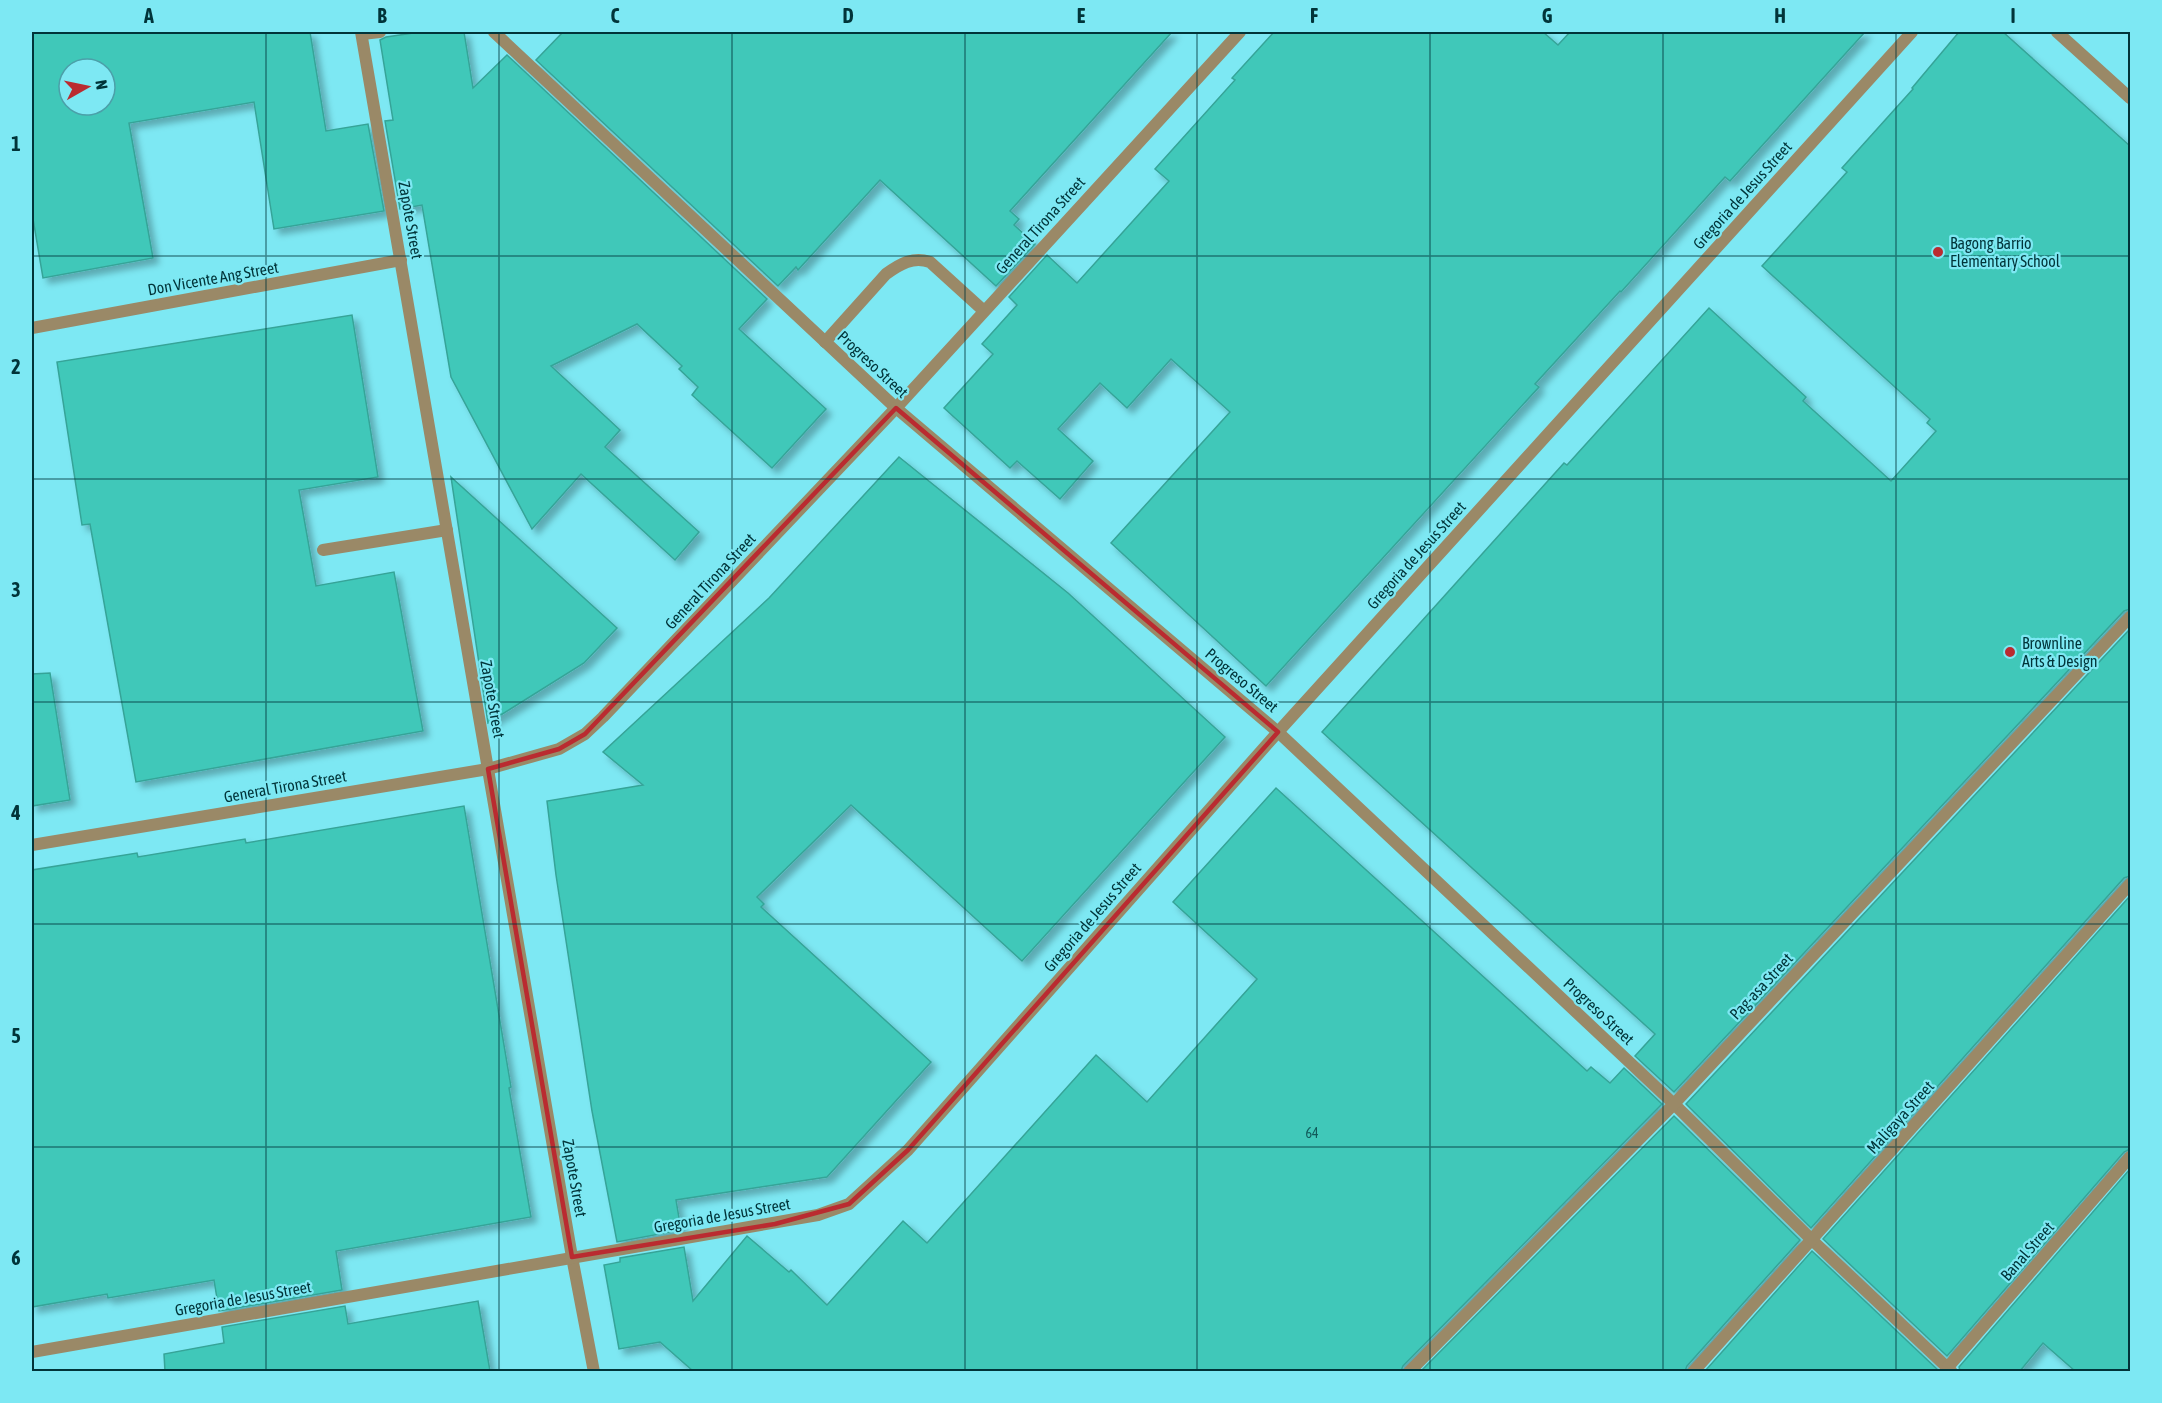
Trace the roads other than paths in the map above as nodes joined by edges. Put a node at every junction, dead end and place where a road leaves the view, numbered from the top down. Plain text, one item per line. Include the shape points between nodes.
1 (380, 32) edge
2 (494, 32) edge
3 (1240, 32) edge
4 (1912, 32) edge
5 (2057, 32) edge
6 (362, 33) edge
7 (2130, 98) edge
8 (401, 260) junction
9 (984, 311) junction
10 (32, 328) edge
11 (825, 342) junction
12 (896, 408) junction
13 (447, 530) junction
14 (323, 550) dead end
15 (2130, 617) edge
16 (1278, 732) junction
17 (488, 769) junction
18 (32, 845) edge
19 (2130, 884) edge
20 (1674, 1104) junction
21 (2130, 1157) edge
22 (1812, 1240) junction
23 (572, 1257) junction
24 (32, 1352) edge
25 (1950, 1369) edge
26 (594, 1371) edge
27 (1409, 1371) edge
28 (1693, 1371) edge

1 - 6 street
2 - 11 street, Progreso Street
3 - 9 street, General Tirona Street
4 - 16 street, Gregoria de Jesus Street
5 - 7 street
6 - 8 street, Zapote Street
8 - 10 street, Don Vicente Ang Street
8 - 13 street, Zapote Street
9 - 11 street via 930,262 910,260 886,274
9 - 12 street, General Tirona Street
11 - 12 street, Progreso Street
12 - 16 street, Progreso Street
12 - 17 street, General Tirona Street via 585,735 559,749
13 - 14 street
13 - 17 street, Zapote Street
15 - 20 street, Pag-asa Street
16 - 20 street, Progreso Street
16 - 23 street, Gregoria de Jesus Street via 908,1150 849,1204 775,1224
17 - 18 street, General Tirona Street
17 - 23 street, Zapote Street
19 - 22 street, Maligaya Street
20 - 22 street, Progreso Street
20 - 27 street, Pag-asa Street
21 - 25 street, Banal Street
22 - 25 street, Progreso Street
22 - 28 street, Maligaya Street
23 - 24 street, Gregoria de Jesus Street
23 - 26 street, Zapote Street

